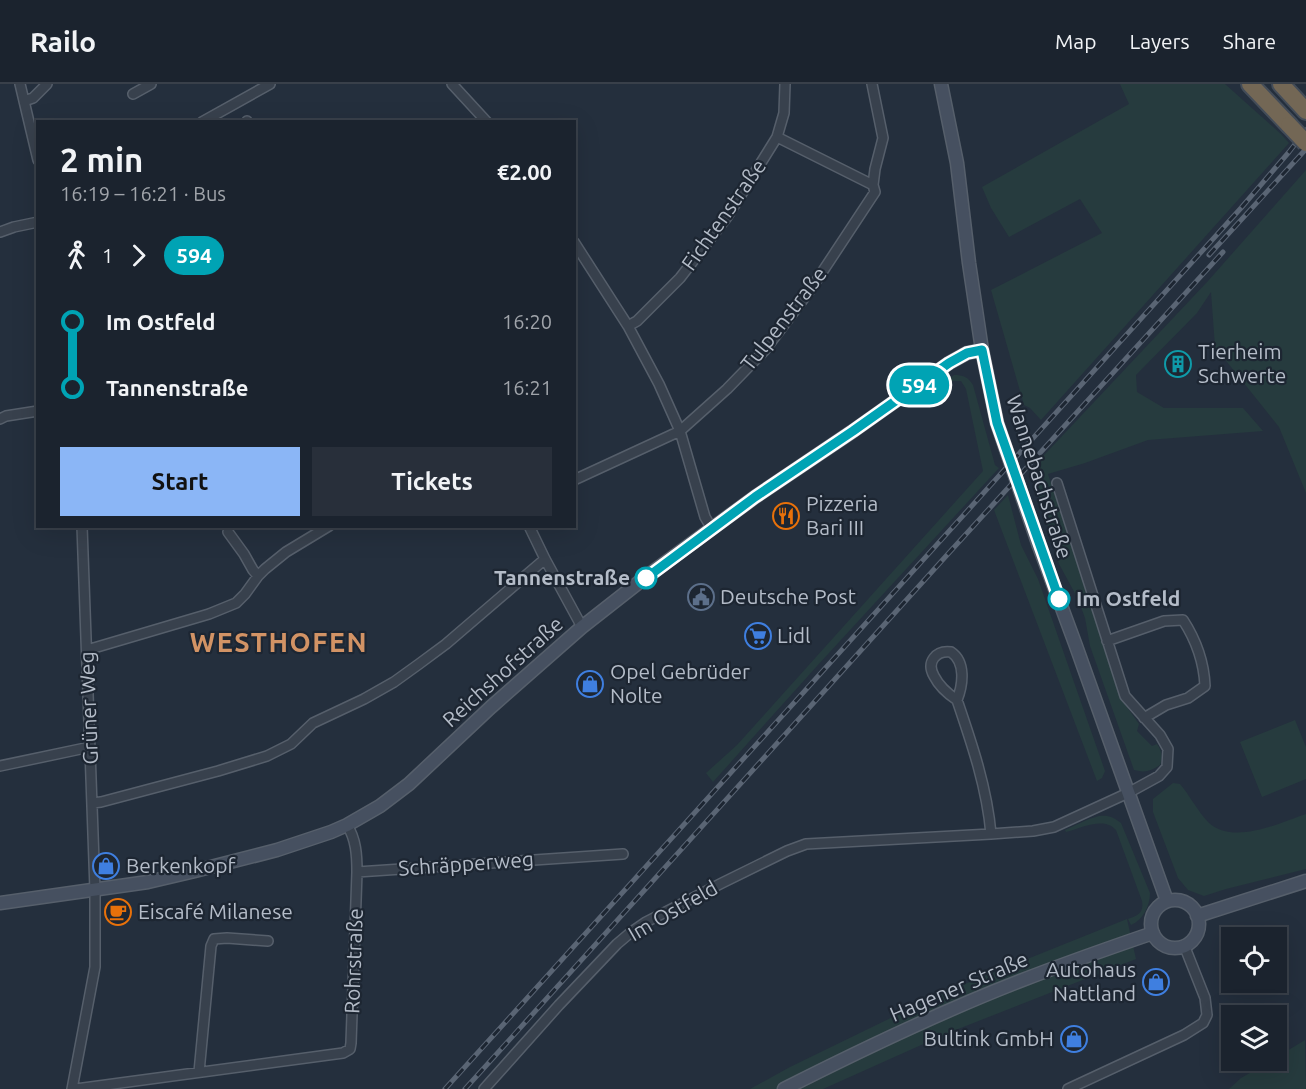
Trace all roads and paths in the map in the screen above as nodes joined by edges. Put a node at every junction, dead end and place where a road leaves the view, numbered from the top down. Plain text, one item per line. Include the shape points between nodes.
1 (20, 84) edge
2 (46, 84) edge
3 (151, 84) edge
4 (270, 84) edge
5 (452, 84) edge
6 (785, 84) edge
7 (872, 84) edge
8 (941, 84) edge
9 (1250, 84) edge
10 (1281, 84) edge
11 (133, 94) dead end
12 (24, 101) junction
13 (1305, 109) edge
14 (484, 118) edge
15 (206, 120) edge
16 (777, 137) junction
17 (1306, 143) edge
18 (36, 152) edge
19 (873, 185) junction
20 (36, 222) edge
21 (0, 232) edge
22 (576, 245) edge
23 (628, 326) junction
24 (982, 350) junction
25 (36, 411) edge
26 (0, 419) edge
27 (680, 431) junction
28 (576, 479) edge
29 (1058, 483) dead end
30 (82, 528) edge
31 (326, 528) edge
32 (530, 528) edge
33 (712, 529) junction
34 (228, 532) dead end
35 (544, 559) junction
36 (258, 576) junction
37 (582, 627) junction
38 (1107, 641) junction
39 (87, 650) junction
40 (957, 700) junction
41 (1144, 718) junction
42 (90, 747) junction
43 (0, 766) edge
44 (1128, 793) junction
45 (92, 803) junction
46 (347, 825) junction
47 (992, 834) junction
48 (623, 854) dead end
49 (357, 872) junction
50 (1306, 880) edge
51 (94, 890) junction
52 (1167, 902) junction
53 (0, 903) edge
54 (1197, 916) junction
55 (1153, 933) junction
56 (268, 941) dead end
57 (1184, 945) junction
58 (199, 1072) junction
59 (74, 1089) edge
60 (484, 1089) edge
61 (784, 1089) edge
62 (1068, 1089) edge

1 - 12 street
2 - 12 street via 33,98
3 - 11 street
4 - 15 street
5 - 14 street
6 - 16 street, Fichtenstraße via 784,113
7 - 19 street via 883,138
8 - 24 main road, Wannebachstraße via 957,164
9 - 17 highway, bridge
10 - 13 highway
12 - 18 street
16 - 19 street
16 - 23 street, Fichtenstraße via 727,217 680,278
19 - 27 street, Tulpenstraße via 875,192 765,350
20 - 21 street
22 - 23 street
23 - 27 street
24 - 33 main road, Reichshofstraße via 949,363
24 - 44 main road, Wannebachstraße via 997,423
25 - 26 street
27 - 28 street, Tulpenstraße
27 - 33 street
29 - 38 street
30 - 39 street, Grüner Weg
31 - 36 street via 286,552
32 - 35 street
33 - 37 main road, Reichshofstraße
34 - 36 street
35 - 37 street
35 - 45 street via 419,664 364,699 314,723 291,744 218,771
36 - 39 street via 236,603 225,608
37 - 46 main road, Reichshofstraße via 409,784
38 - 41 street via 1125,696
38 - 41 street via 1164,621 1183,620 1192,634 1205,686
39 - 42 street, Grüner Weg
40 - 40 street via 961,664 951,652 940,652 931,664 934,677
40 - 47 street via 984,787
41 - 44 street, Im Ostfeld via 1168,749 1167,767 1159,776
42 - 43 street
42 - 45 street, Grüner Weg
44 - 47 street, Im Ostfeld via 1051,828
44 - 52 main road, Wannebachstraße
45 - 51 street, Grüner Weg
46 - 49 street via 357,852
46 - 51 main road, Reichshofstraße via 277,850 148,882
47 - 60 street, Im Ostfeld via 806,844 722,883 626,936
48 - 49 street, Schräpperweg
49 - 58 street, Rohrstraße via 350,1049
50 - 54 main road
51 - 53 main road, Reichshofstraße
51 - 59 street, Grüner Weg via 95,967
52 - 54 main road via 1186,903
52 - 55 main road via 1155,911
54 - 57 main road via 1198,930
55 - 57 main road via 1169,947
55 - 61 main road, Hagener Straße via 1020,981 850,1055
56 - 58 street via 214,939
57 - 62 street via 1205,998 1207,1015 1203,1023
58 - 59 street

